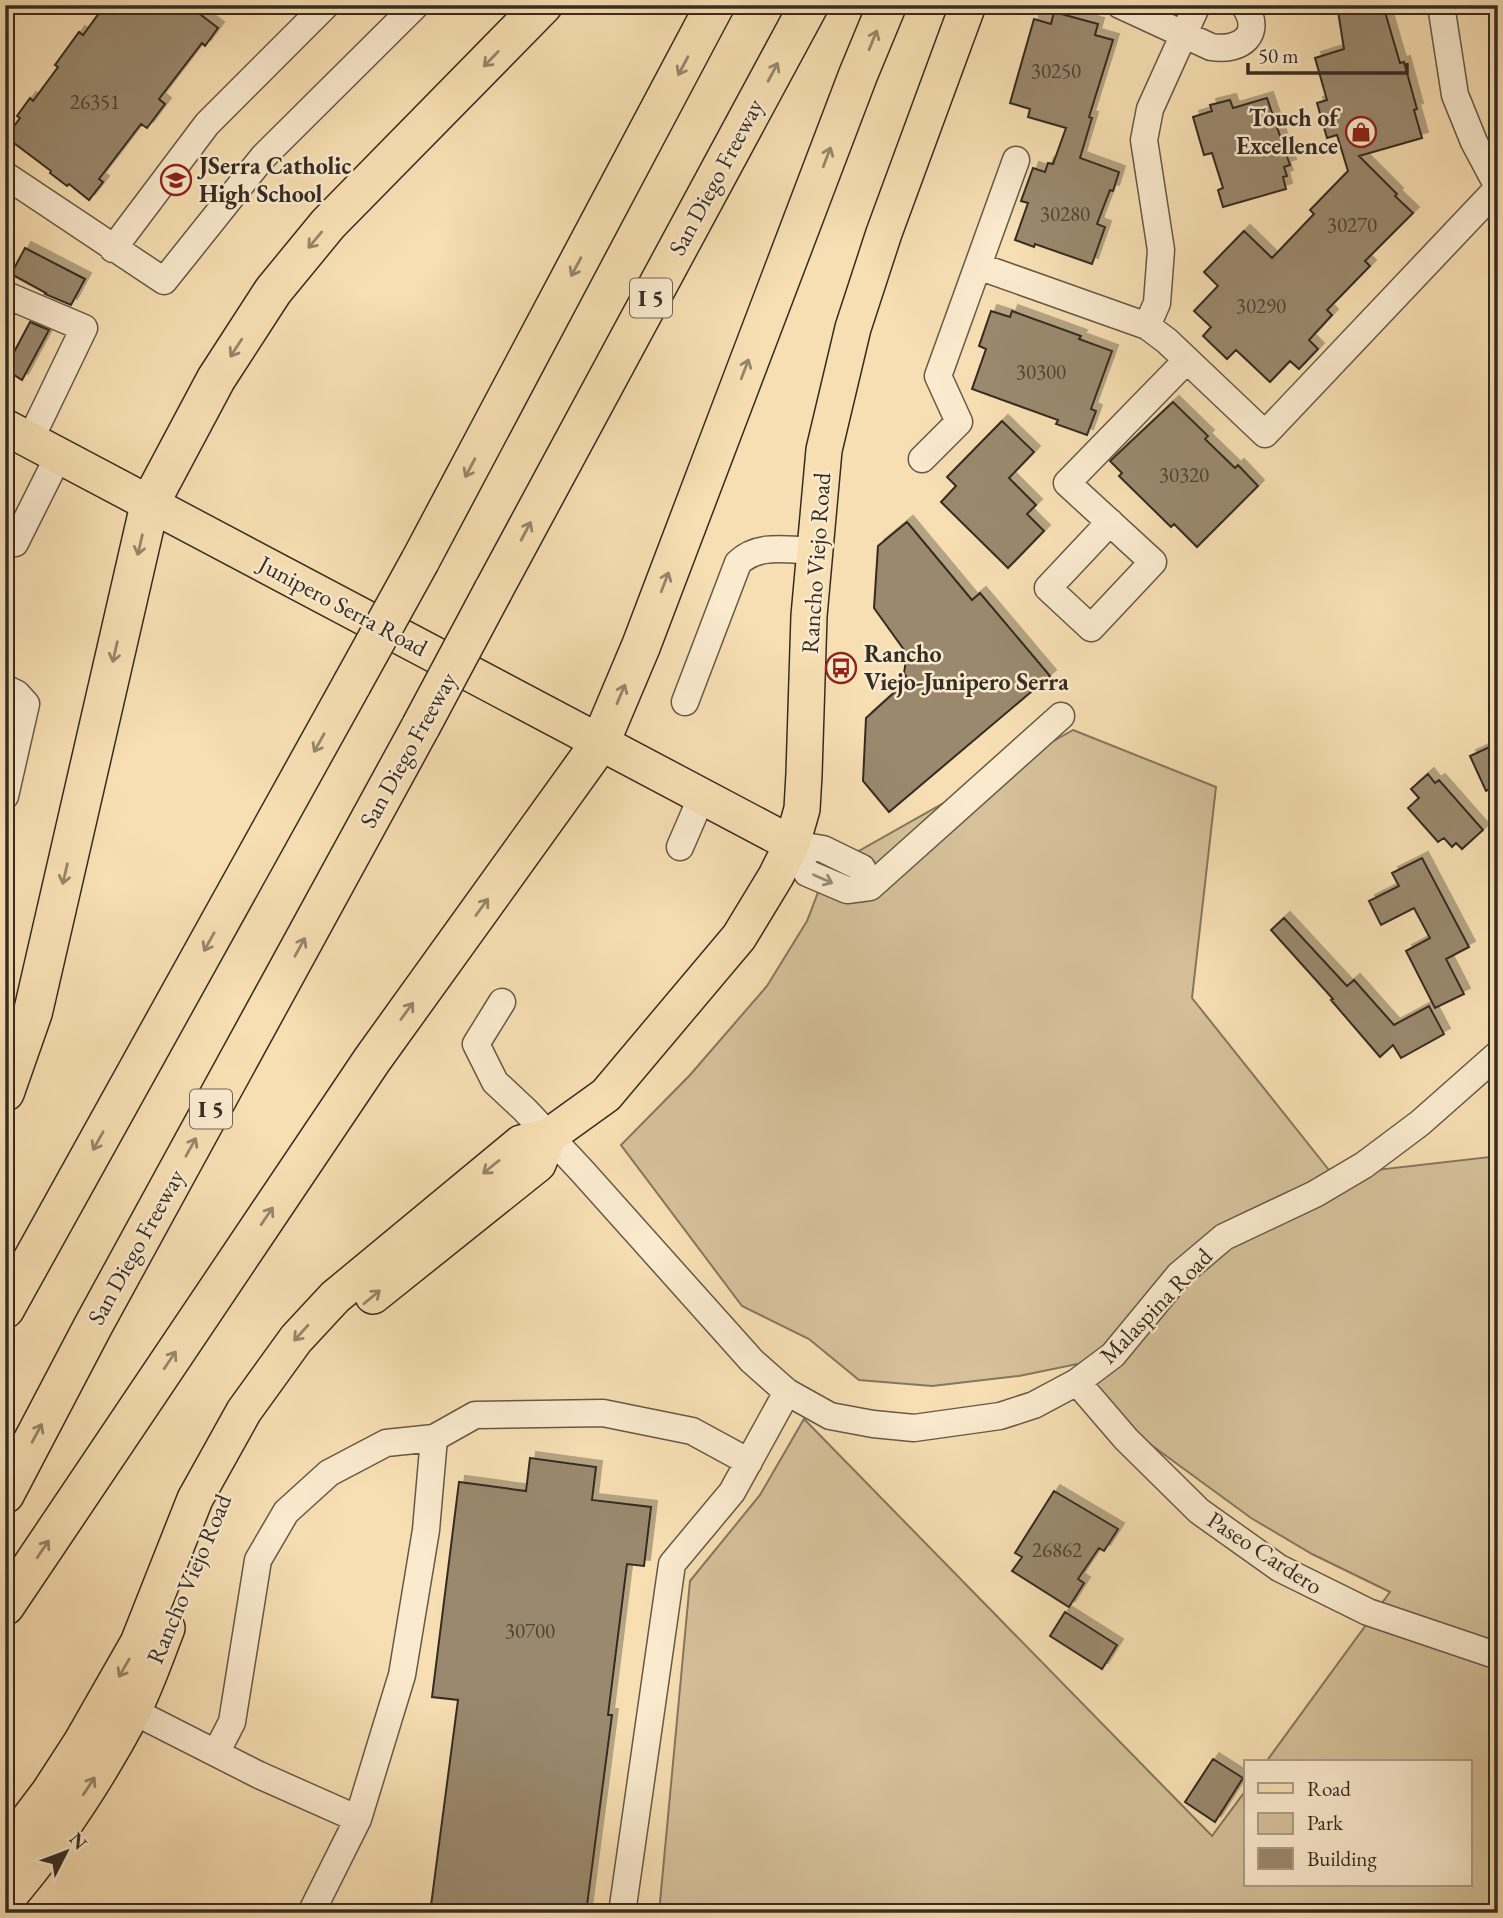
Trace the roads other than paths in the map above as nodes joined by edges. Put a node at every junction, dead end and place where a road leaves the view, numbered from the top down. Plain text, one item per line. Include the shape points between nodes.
1 (326, 5) edge
2 (416, 5) edge
3 (543, 5) edge
4 (715, 5) edge
5 (809, 5) edge
6 (887, 5) edge
7 (968, 5) edge
8 (1120, 5) edge
9 (1197, 5) edge
10 (1244, 5) edge
11 (1441, 5) edge
12 (1184, 35) junction
13 (1016, 160) dead end
14 (5, 175) edge
15 (1498, 187) edge
16 (113, 249) junction
17 (978, 265) junction
18 (5, 306) edge
19 (1147, 326) junction
20 (1186, 360) junction
21 (31, 440) edge
22 (922, 459) dead end
23 (150, 503) junction
24 (1110, 522) dead end
25 (5, 544) edge
26 (814, 551) junction
27 (5, 688) edge
28 (685, 702) dead end
29 (1061, 716) dead end
30 (600, 743) junction
31 (5, 796) edge
32 (702, 796) junction
33 (792, 844) junction
34 (680, 847) dead end
35 (502, 1002) dead end
36 (1498, 1054) edge
37 (5, 1092) edge
38 (549, 1136) junction
39 (5, 1310) edge
40 (1077, 1382) junction
41 (787, 1392) junction
42 (434, 1438) junction
43 (748, 1462) junction
44 (5, 1494) edge
45 (5, 1606) edge
46 (1498, 1656) edge
47 (120, 1705) junction
48 (216, 1753) junction
49 (358, 1819) junction
50 (5, 1850) edge
51 (5, 1901) edge
52 (311, 1913) edge
53 (622, 1913) edge

1 - 16 street via 207,124
2 - 16 street via 263,157 164,281
3 -> 23 highway via 328,224 272,291 216,379
4 -> 39 highway, bridge via 420,561
44 -> 5 highway, San Diego Freeway / I 5, bridge
30 -> 6 highway
7 - 26 main road, Rancho Viejo Road via 853,328 824,450
8 - 12 street
9 - 12 street
10 - 12 street via 1252,20 1250,32 1236,48 1211,47
11 - 15 street via 1455,95
12 - 19 street via 1150,109 1144,140 1161,250 1157,303
13 - 17 street
14 - 16 street
15 - 20 street via 1265,434
17 - 19 street
17 - 22 street via 939,376 959,422
18 - 21 street via 11,297 84,328
19 - 20 street
20 - 24 street via 1067,483
21 - 23 main road, Junipero Serra Road
21 - 25 street via 15,543
23 - 30 main road, Junipero Serra Road
23 -> 37 highway via 33,1012
26 - 28 street via 754,551 738,563
26 - 33 main road, Rancho Viejo Road via 802,809
27 - 31 street via 26,704
29 - 33 street via 870,887 862,868 823,849
30 - 32 main road, Junipero Serra Road
45 -> 30 highway via 372,1060
32 - 33 main road, Junipero Serra Road
32 - 34 street
33 - 38 main road, Rancho Viejo Road via 739,937 683,1005 606,1095
35 - 38 street, Malaspina Road via 476,1044 495,1082
36 - 40 street, Malaspina Road via 1364,1165 1224,1237 1179,1275 1113,1354
38 - 41 street, Malaspina Road via 752,1361
38 - 47 main road, Rancho Viejo Road via 538,1164 351,1315 312,1356 260,1429 211,1517
40 - 41 street, Malaspina Road via 1034,1405 1000,1416 914,1428 830,1416
40 - 46 street, Paseo Cardero via 1126,1439 1199,1511 1279,1568 1368,1612
41 - 43 street
42 - 43 street via 475,1415 603,1413 692,1431
42 - 48 street via 386,1443 329,1473 286,1512 258,1560 232,1722
42 - 49 street via 426,1530 402,1675
43 - 53 street via 732,1492 671,1564
47 - 48 street
47 - 50 main road, Rancho Viejo Road
51 -> 47 main road, Rancho Viejo Road via 104,1762
48 - 49 street
49 - 52 street

